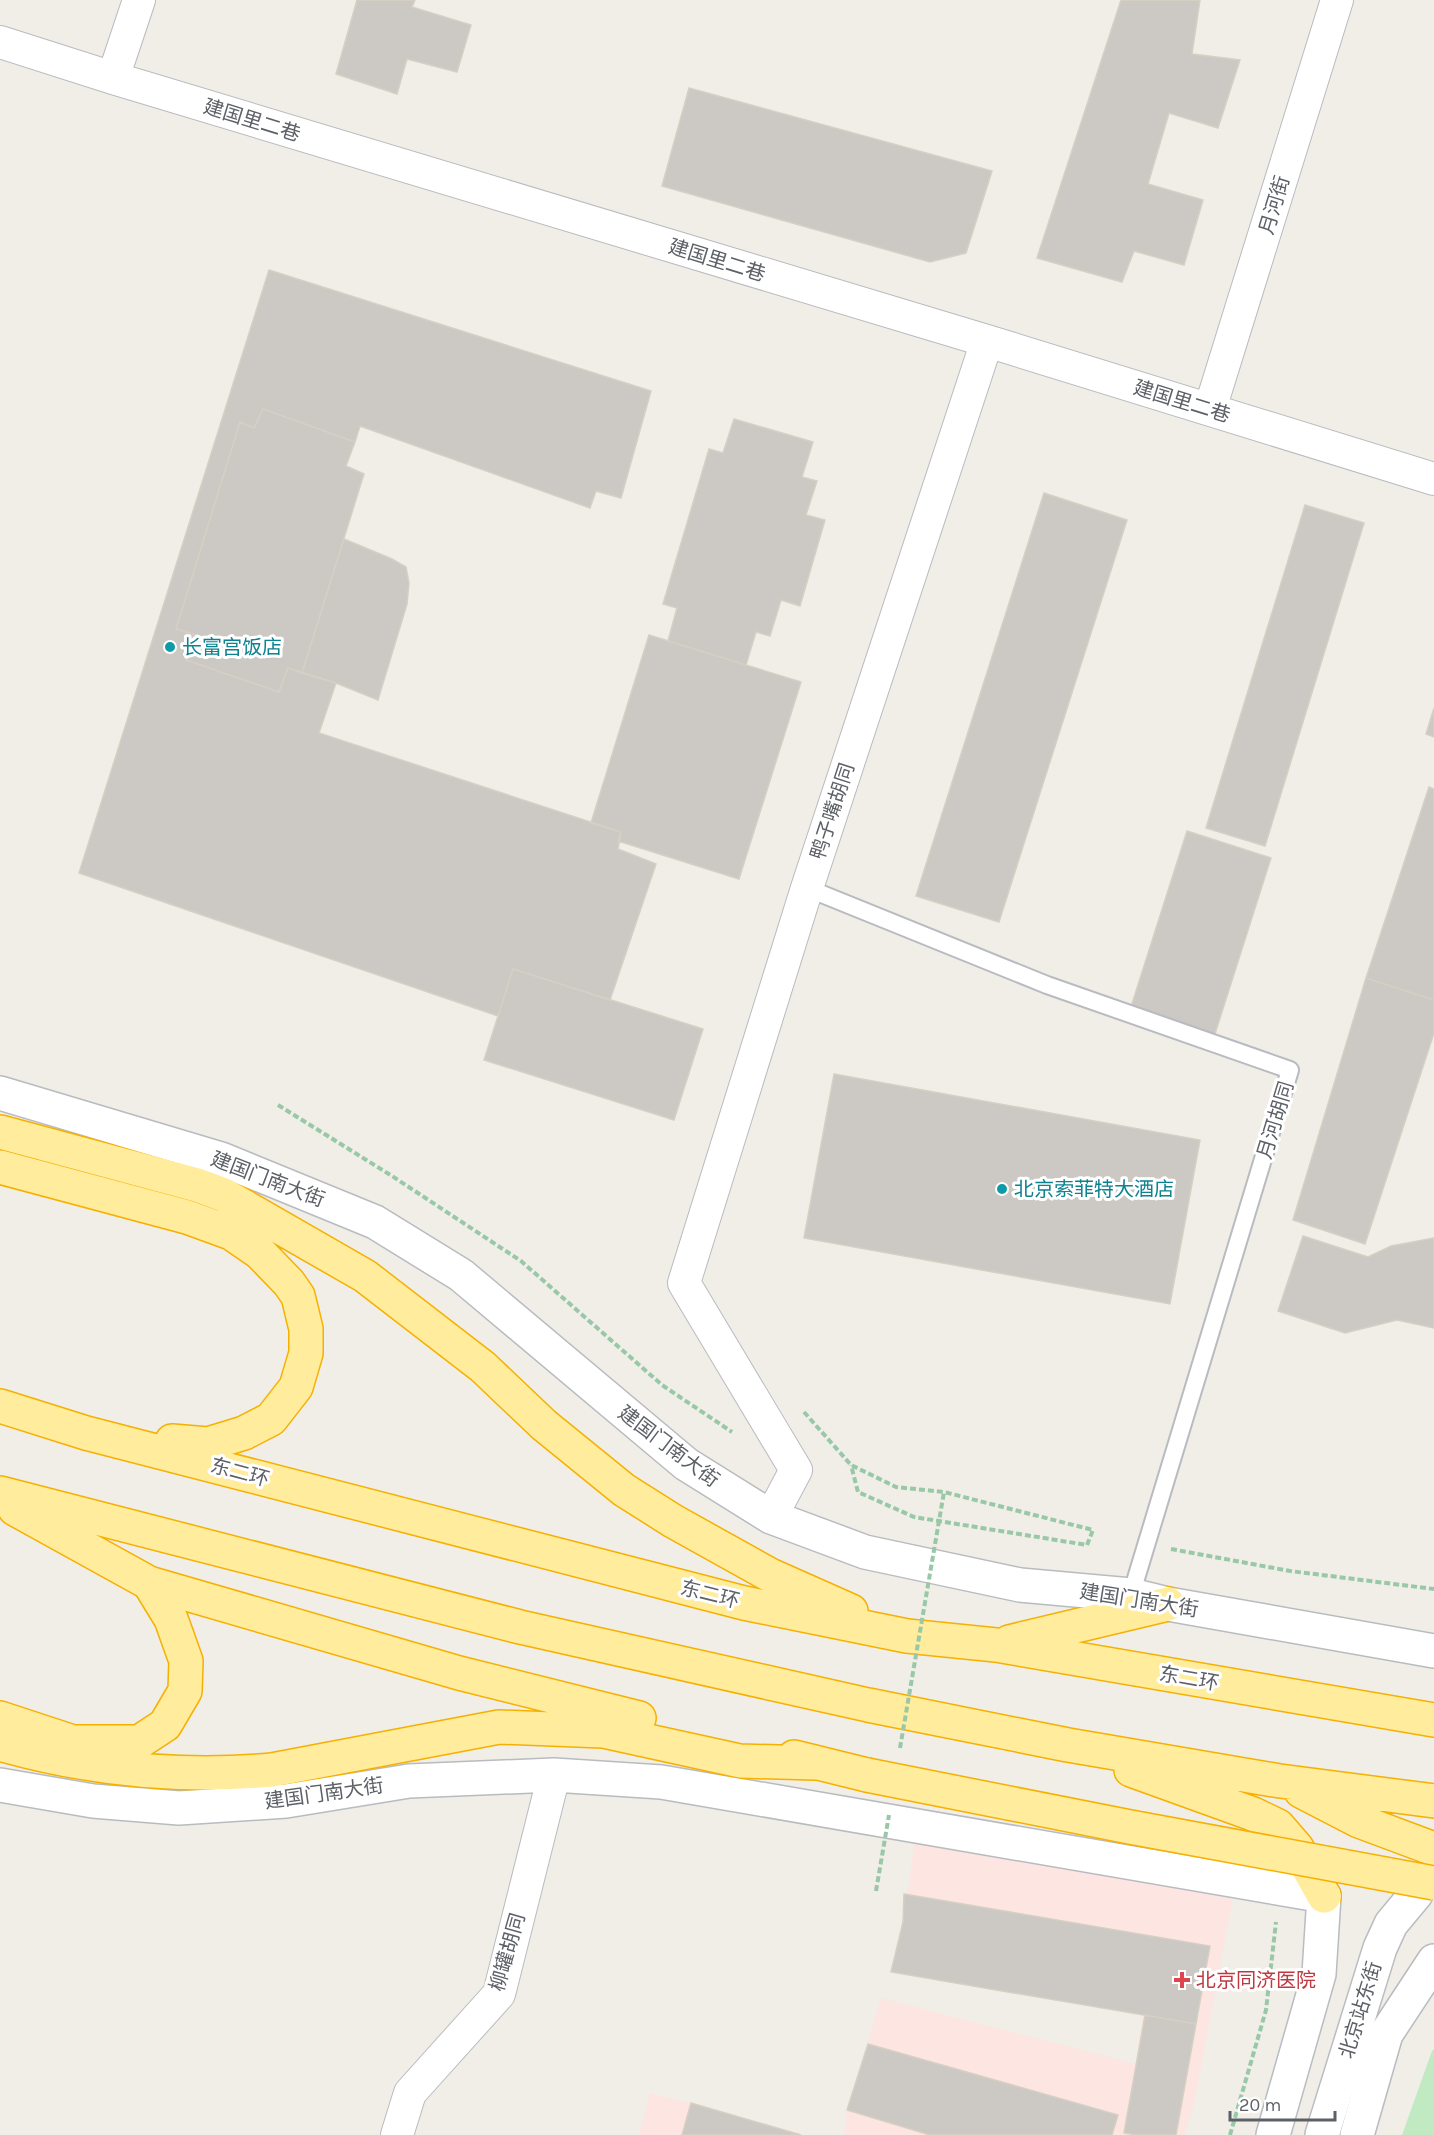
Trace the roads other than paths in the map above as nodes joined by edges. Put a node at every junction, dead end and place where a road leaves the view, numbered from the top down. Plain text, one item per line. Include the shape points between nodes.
1 (139, 0) edge
2 (1338, 0) edge
3 (0, 42) edge
4 (113, 78) junction
5 (987, 341) junction
6 (1210, 409) junction
7 (1434, 479) edge
8 (807, 888) junction
9 (0, 1093) edge
10 (0, 1132) edge
11 (0, 1167) edge
12 (0, 1406) edge
13 (86, 1432) junction
14 (0, 1492) edge
15 (0, 1501) edge
16 (771, 1517) junction
17 (149, 1583) junction
18 (1131, 1595) junction
19 (1167, 1604) junction
20 (907, 1636) junction
21 (996, 1646) junction
22 (1434, 1651) edge
23 (0, 1719) edge
24 (1434, 1720) edge
25 (41, 1743) junction
26 (0, 1744) edge
27 (1068, 1745) junction
28 (815, 1763) junction
29 (554, 1775) junction
30 (1280, 1781) junction
31 (0, 1785) edge
32 (1434, 1801) edge
33 (1434, 1849) edge
34 (1428, 1888) edge
35 (1324, 1896) junction
36 (1434, 1961) edge
37 (397, 2135) edge
38 (1273, 2135) edge
39 (1322, 2135) edge
40 (1358, 2135) edge

1 - 4 street
2 - 6 street, 月河街
3 - 4 street, 建国里二巷
4 - 5 street, 建国里二巷
5 - 6 street, 建国里二巷
5 - 8 street, 鸭子嘴胡同
6 - 7 street, 建国里二巷
8 - 16 street, 鸭子嘴胡同 via 684,1283 796,1470
8 - 18 lane, 月河胡同 via 1047,985 1290,1070
9 - 16 street, 建国门南大街 via 221,1159 375,1222 460,1275 686,1464
10 - 20 highway via 224,1194 365,1276 483,1367 544,1425 634,1497 770,1575
11 - 13 highway via 187,1217 231,1233 260,1253 298,1296 306,1329 306,1353 296,1387 271,1419 244,1433 208,1444
12 - 13 highway, 东二环
13 - 20 highway, 东二环 via 744,1603
14 - 27 highway via 520,1627
15 - 17 highway
16 - 18 street, 建国门南大街 via 865,1552 1020,1585
17 - 25 highway via 171,1619 186,1661 185,1691 165,1725 139,1742
17 - 28 highway via 459,1673
18 - 19 street, 建国门南大街
19 - 21 highway
19 - 22 street, 建国门南大街
20 - 21 highway, 东二环
21 - 24 highway, 东二环
23 - 25 highway
25 - 26 highway
25 - 28 highway via 72,1762 160,1772 239,1773 499,1727 603,1731 740,1761
27 - 30 highway
27 - 35 highway via 1278,1826 1297,1848
28 - 34 highway, bridge
29 - 31 street, 建国门南大街 via 409,1781 286,1801 179,1808 93,1801
29 - 35 street, 建国门南大街 via 661,1782
29 - 37 street, 柳罐胡同 via 499,1994 410,2093
30 - 32 highway
30 - 33 highway via 1359,1821
34 - 39 street, 北京站东街 via 1391,1924 1380,1948
35 - 38 street via 1319,1974
36 - 40 street, 北京站东街 via 1386,2034

